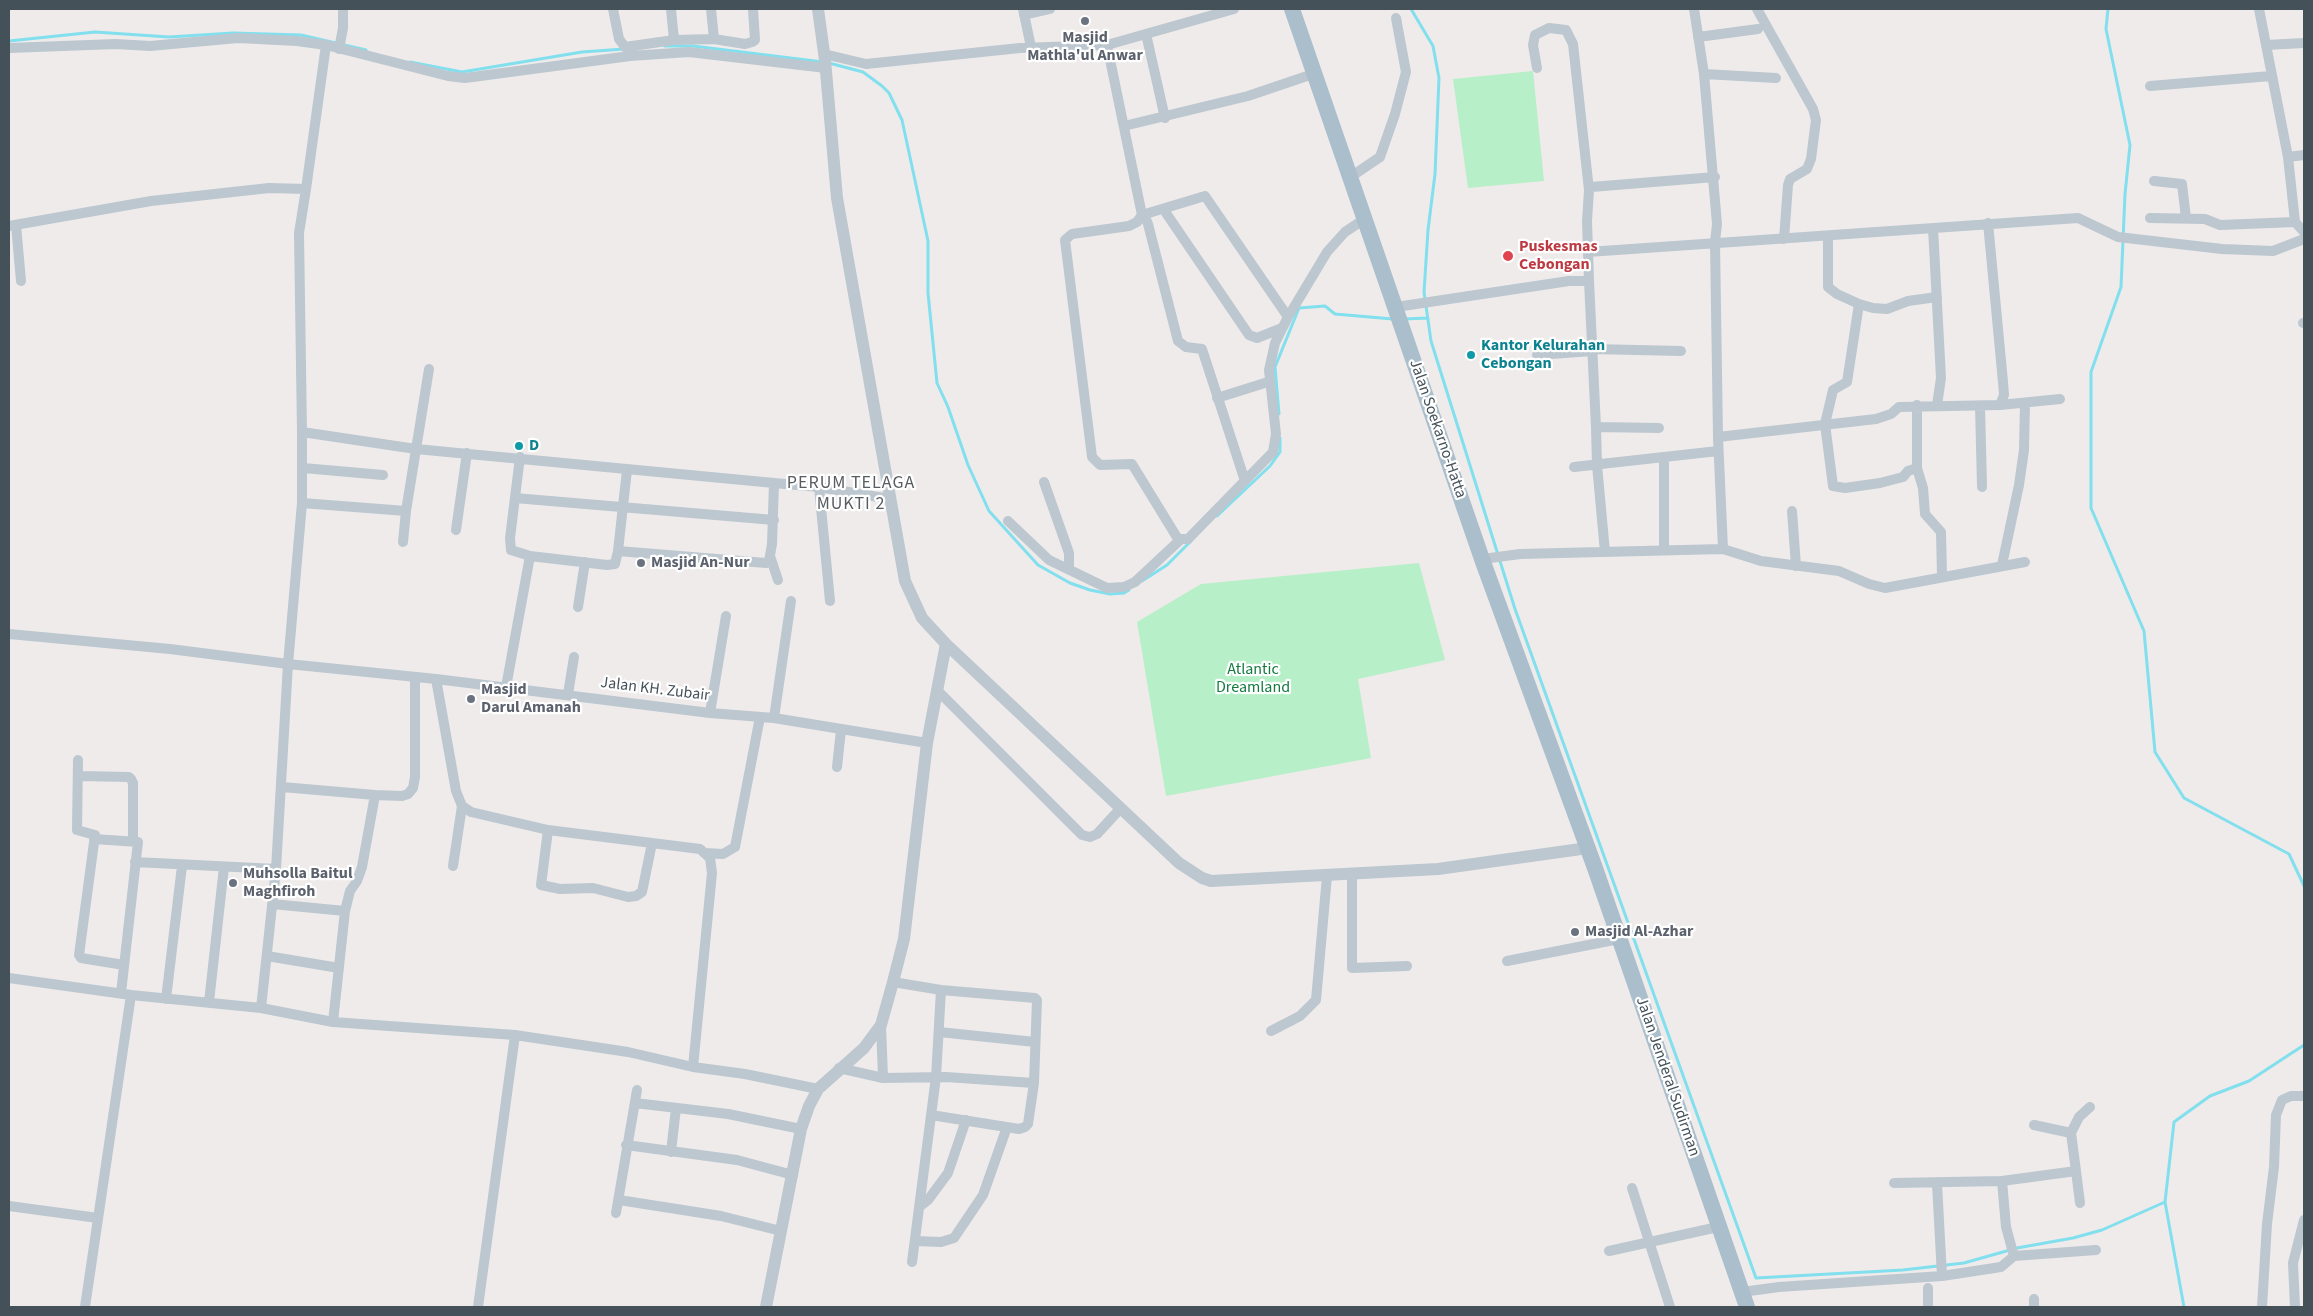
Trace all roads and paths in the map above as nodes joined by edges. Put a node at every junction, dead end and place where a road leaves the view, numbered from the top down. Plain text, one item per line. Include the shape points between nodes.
1 (343, 9) edge
2 (613, 9) edge
3 (671, 9) edge
4 (711, 9) edge
5 (753, 9) edge
6 (818, 9) edge
7 (1050, 9) edge
8 (1234, 9) edge
9 (1292, 9) edge
10 (1694, 9) edge
11 (1757, 9) edge
12 (2259, 9) edge
13 (1024, 12) edge
14 (1396, 18) dead end
15 (1758, 29) dead end
16 (1146, 34) junction
17 (1698, 37) junction
18 (714, 39) junction
19 (674, 40) junction
20 (2304, 43) edge
21 (340, 44) junction
22 (326, 45) junction
23 (1107, 45) junction
24 (2266, 45) junction
25 (690, 46) junction
26 (1031, 47) junction
27 (9, 48) edge
28 (825, 61) junction
29 (1536, 68) dead end
30 (1313, 74) junction
31 (1704, 74) junction
32 (2271, 76) junction
33 (1776, 78) dead end
34 (2150, 86) dead end
35 (1164, 118) junction
36 (1124, 126) junction
37 (2304, 155) edge
38 (2288, 157) junction
39 (1715, 177) junction
40 (1349, 178) junction
41 (2154, 181) dead end
42 (306, 189) junction
43 (1588, 190) junction
44 (1164, 210) junction
45 (1143, 214) junction
46 (2150, 218) dead end
47 (2186, 218) junction
48 (1363, 220) junction
49 (2295, 222) junction
50 (1988, 223) junction
51 (12, 226) edge
52 (1933, 228) junction
53 (2304, 232) edge
54 (1828, 237) junction
55 (2304, 239) edge
56 (1784, 240) junction
57 (1715, 242) junction
58 (1588, 252) junction
59 (21, 280) dead end
60 (1589, 281) junction
61 (1937, 297) junction
62 (1859, 304) junction
63 (1396, 309) junction
64 (1288, 316) junction
65 (1282, 328) junction
66 (1592, 350) junction
67 (1681, 351) dead end
68 (1538, 355) dead end
69 (429, 368) dead end
70 (1268, 382) junction
71 (1217, 398) junction
72 (2060, 399) dead end
73 (2025, 403) junction
74 (1917, 405) junction
75 (1937, 405) junction
76 (2000, 405) junction
77 (1980, 406) junction
78 (1825, 424) junction
79 (1596, 427) junction
80 (1659, 428) dead end
81 (302, 432) junction
82 (1718, 437) junction
83 (416, 448) junction
84 (1718, 451) junction
85 (466, 453) junction
86 (520, 457) junction
87 (1664, 457) junction
88 (1597, 465) junction
89 (1574, 467) dead end
90 (304, 468) junction
91 (1917, 468) junction
92 (627, 470) junction
93 (383, 475) dead end
94 (1245, 481) junction
95 (1044, 482) dead end
96 (774, 483) junction
97 (819, 487) junction
98 (1982, 487) dead end
99 (515, 498) junction
100 (890, 500) junction
101 (302, 503) junction
102 (624, 508) junction
103 (406, 510) junction
104 (1792, 511) dead end
105 (774, 520) junction
106 (1008, 521) dead end
107 (456, 530) dead end
108 (1180, 540) junction
109 (403, 542) dead end
110 (1723, 549) junction
111 (1664, 550) junction
112 (618, 551) junction
113 (1605, 552) junction
114 (530, 556) junction
115 (770, 556) junction
116 (1486, 560) junction
117 (585, 562) junction
118 (2025, 562) dead end
119 (2002, 565) junction
120 (1796, 566) junction
121 (1070, 570) junction
122 (1942, 576) junction
123 (778, 580) dead end
124 (830, 600) dead end
125 (791, 601) dead end
126 (578, 607) dead end
127 (726, 616) dead end
128 (9, 634) edge
129 (946, 644) junction
130 (574, 657) dead end
131 (288, 664) junction
132 (415, 677) junction
133 (436, 679) junction
134 (506, 687) junction
135 (937, 690) junction
136 (568, 694) junction
137 (710, 713) junction
138 (760, 717) junction
139 (774, 718) junction
140 (841, 730) junction
141 (927, 743) junction
142 (78, 760) dead end
143 (837, 767) dead end
144 (78, 776) junction
145 (282, 787) junction
146 (375, 795) junction
147 (462, 806) junction
148 (1120, 809) junction
149 (548, 830) junction
150 (94, 839) junction
151 (133, 842) junction
152 (652, 843) junction
153 (1588, 848) junction
154 (706, 852) junction
155 (135, 862) junction
156 (182, 866) junction
157 (224, 866) junction
158 (453, 866) dead end
159 (276, 869) junction
160 (1352, 874) junction
161 (1326, 876) junction
162 (272, 904) junction
163 (345, 911) junction
164 (1620, 939) junction
165 (267, 956) junction
166 (1506, 960) dead end
167 (124, 964) junction
168 (1406, 966) dead end
169 (339, 968) junction
170 (9, 978) edge
171 (893, 982) junction
172 (941, 990) junction
173 (126, 994) junction
174 (166, 999) junction
175 (209, 1002) junction
176 (261, 1008) junction
177 (332, 1022) junction
178 (881, 1025) junction
179 (1271, 1031) dead end
180 (939, 1032) junction
181 (515, 1035) junction
182 (1035, 1042) junction
183 (692, 1066) junction
184 (840, 1068) junction
185 (936, 1077) junction
186 (883, 1078) junction
187 (1034, 1083) junction
188 (638, 1090) dead end
189 (818, 1090) junction
190 (2304, 1096) edge
191 (635, 1103) junction
192 (2090, 1107) dead end
193 (676, 1108) junction
194 (931, 1115) junction
195 (966, 1120) junction
196 (2034, 1125) dead end
197 (1007, 1126) junction
198 (801, 1130) junction
199 (2071, 1133) junction
200 (626, 1146) junction
201 (671, 1152) junction
202 (2076, 1170) junction
203 (793, 1175) junction
204 (2002, 1181) junction
205 (1894, 1183) dead end
206 (1937, 1184) junction
207 (1632, 1188) dead end
208 (619, 1200) junction
209 (2080, 1204) dead end
210 (9, 1206) edge
211 (919, 1207) junction
212 (616, 1213) dead end
213 (98, 1218) junction
214 (2304, 1220) edge
215 (1718, 1227) junction
216 (781, 1231) junction
217 (915, 1241) junction
218 (1650, 1242) junction
219 (2096, 1250) dead end
220 (1609, 1251) dead end
221 (2013, 1254) junction
222 (912, 1262) dead end
223 (1942, 1268) junction
224 (1928, 1288) dead end
225 (1743, 1303) edge
226 (85, 1307) edge
227 (478, 1307) edge
228 (766, 1307) edge
229 (1670, 1307) edge
230 (1928, 1307) edge
231 (2262, 1307) edge
232 (2294, 1307) edge

1 - 21 street
2 - 19 street via 619,39 625,47
3 - 19 street
4 - 18 street
5 - 18 street via 755,40 745,44
6 - 28 street
7 - 13 street
8 - 16 street
9 - 30 main road, Jalan Soekarno-Hatta
10 - 17 street
11 - 56 street via 1813,109 1816,120 1811,159 1806,169 1790,179 1788,185
12 - 24 street
13 - 26 street
14 - 40 street via 1406,72 1395,114 1380,157
15 - 17 street
16 - 23 street
16 - 35 street
17 - 31 street
18 - 25 street
19 - 25 street
20 - 24 street
21 - 22 street
21 - 25 street via 448,76 465,78
22 - 27 street via 238,38 150,46
22 - 42 street
23 - 26 street
23 - 36 street
24 - 32 street
25 - 28 street
26 - 28 street via 866,64
28 - 100 street via 838,198
29 - 43 street via 1534,35 1549,28 1566,30 1573,44
30 - 35 street via 1248,96
30 - 40 main road, Jalan Soekarno-Hatta
31 - 33 street
31 - 39 street
32 - 34 street
32 - 38 street
35 - 36 street
36 - 45 street
37 - 38 street
38 - 49 street
39 - 43 street via 1593,186
39 - 57 street
40 - 48 main road, Jalan Soekarno-Hatta
41 - 47 street via 2182,184
42 - 51 street via 253,189 152,201
42 - 81 street via 300,233
43 - 58 street
44 - 45 street
44 - 64 street via 1205,196
44 - 65 street via 1249,335 1257,338
45 - 71 street via 1178,341 1186,347 1202,349
45 - 108 street via 1132,225 1072,234 1065,243 1092,457 1100,465 1132,464
46 - 47 street
47 - 49 street via 2204,219 2220,225
48 - 63 main road, Jalan Soekarno-Hatta
48 - 64 street via 1345,232 1327,252
49 - 53 street
50 - 52 street
50 - 55 street via 2078,218 2118,237 2222,249 2273,251
50 - 76 street via 2004,395
51 - 59 street
52 - 54 street
52 - 61 street
54 - 56 street
54 - 62 street via 1828,287
56 - 57 street
57 - 58 street
57 - 82 street
58 - 60 street
60 - 63 street via 1436,300
60 - 66 street
61 - 62 street via 1908,300 1887,309
61 - 75 street via 1941,378
62 - 78 street via 1847,382 1833,390
63 - 116 main road, Jalan Soekarno-Hatta
64 - 65 street
65 - 70 street via 1270,360
66 - 67 street
66 - 68 street
66 - 79 street
69 - 83 street
70 - 71 street
70 - 94 street via 1275,447 1270,458
71 - 94 street
72 - 73 street
73 - 76 street
73 - 119 street via 2021,476
74 - 75 street
74 - 78 street via 1899,407 1891,414 1876,419
74 - 91 street
75 - 77 street
76 - 77 street
77 - 98 street
78 - 82 street
78 - 91 street via 1833,486 1845,488 1880,483 1903,477
79 - 80 street
79 - 88 street
81 - 83 street
81 - 90 street
82 - 84 street
83 - 85 street
83 - 103 street
84 - 87 street
84 - 110 street
85 - 86 street
85 - 107 street
86 - 92 street
86 - 99 street
87 - 88 street
87 - 111 street
88 - 89 street
88 - 113 street
90 - 93 street
90 - 101 street
91 - 122 street via 1923,488 1924,514 1941,532
92 - 96 street
92 - 102 street
94 - 108 street via 1188,539
95 - 121 street via 1069,553
96 - 97 street
96 - 105 street
97 - 100 street
97 - 124 street
99 - 102 street
99 - 114 street via 510,549
100 - 129 street via 909,591 922,618
101 - 103 street
101 - 131 street
102 - 105 street
102 - 112 street
103 - 109 street
104 - 120 street
105 - 115 street
106 - 121 street via 1049,560
108 - 121 street via 1135,582 1124,587 1108,588
110 - 111 street
110 - 120 street via 1748,559
111 - 113 street
112 - 115 street via 761,563 768,562
112 - 117 street via 613,565
113 - 116 street via 1520,554
114 - 117 street
114 - 134 street
115 - 123 street
116 - 153 main road, Jalan Soekarno-Hatta
117 - 126 street
118 - 119 street
119 - 122 street
120 - 122 street via 1838,571 1885,588
125 - 139 street
127 - 137 street
128 - 131 street, Jalan KH. Zubair
129 - 135 street
129 - 148 street
130 - 136 street
131 - 132 street, Jalan KH. Zubair
131 - 145 street
132 - 133 street, Jalan KH. Zubair
132 - 146 street via 413,788 402,796
133 - 134 street, Jalan KH. Zubair
133 - 147 street via 452,774
134 - 136 street, Jalan KH. Zubair
135 - 141 street
135 - 148 street via 1084,836 1097,834
136 - 137 street, Jalan KH. Zubair
137 - 138 street, Jalan KH. Zubair
138 - 139 street, Jalan KH. Zubair
138 - 154 street via 735,847 723,854
139 - 140 street, Jalan KH. Zubair
140 - 141 street, Jalan KH. Zubair
140 - 143 street
141 - 171 street via 908,913
142 - 144 street
144 - 150 street via 77,830 94,833
144 - 151 street via 131,779
145 - 146 street
145 - 159 street
146 - 163 street via 362,867 350,891
147 - 149 street via 471,812
147 - 158 street
148 - 161 street via 1179,863 1211,881
149 - 152 street
149 - 152 street via 541,885 566,889 593,888 628,897 642,892
150 - 151 street
150 - 167 street via 79,955 81,958
151 - 155 street via 138,842
152 - 154 street
153 - 160 street via 1438,869
153 - 164 main road, Jalan Jenderal Sudirman
154 - 183 street via 712,873
155 - 156 street
155 - 167 street
156 - 157 street
156 - 174 street
157 - 159 street
157 - 175 street
159 - 162 street
160 - 161 street
160 - 168 street via 1352,968
161 - 179 street via 1316,1000 1300,1016
162 - 163 street
162 - 165 street
163 - 169 street
164 - 166 street
164 - 215 main road, Jalan Jenderal Sudirman
165 - 169 street
165 - 176 street
167 - 173 street
169 - 177 street
170 - 173 street
171 - 172 street
171 - 178 street
172 - 180 street
172 - 182 street via 1035,998 1038,1007
173 - 174 street
173 - 213 street
174 - 175 street
175 - 176 street
176 - 177 street
177 - 181 street
178 - 184 street via 864,1048
178 - 186 street
180 - 182 street
180 - 185 street
181 - 183 street via 628,1052
181 - 227 street
182 - 187 street
183 - 189 street
184 - 186 street
184 - 189 street
185 - 186 street
185 - 187 street
185 - 194 street
187 - 197 street via 1028,1124 1019,1129
188 - 191 street
189 - 198 street
190 - 231 street via 2282,1100 2276,1115
191 - 193 street
191 - 200 street
192 - 199 street via 2079,1117
193 - 198 street via 728,1114
193 - 201 street
194 - 195 street
194 - 211 street
195 - 197 street
195 - 211 street via 948,1174
196 - 199 street
197 - 217 street via 983,1195 954,1238 941,1242
198 - 203 street
199 - 202 street
200 - 201 street
200 - 208 street
201 - 203 street via 737,1160
202 - 204 street
202 - 209 street
203 - 216 street
204 - 206 street
204 - 221 street via 2008,1240
205 - 206 street
206 - 223 street
207 - 218 street
208 - 212 street
208 - 216 street via 721,1216
210 - 213 street
211 - 217 street
213 - 226 street
214 - 232 street via 2293,1263
215 - 218 street
215 - 225 main road, Jalan Jenderal Sudirman
216 - 228 street
217 - 222 street
218 - 220 street
218 - 229 street
219 - 221 street
221 - 223 street via 2001,1267
223 - 225 street via 1779,1287
224 - 230 street

